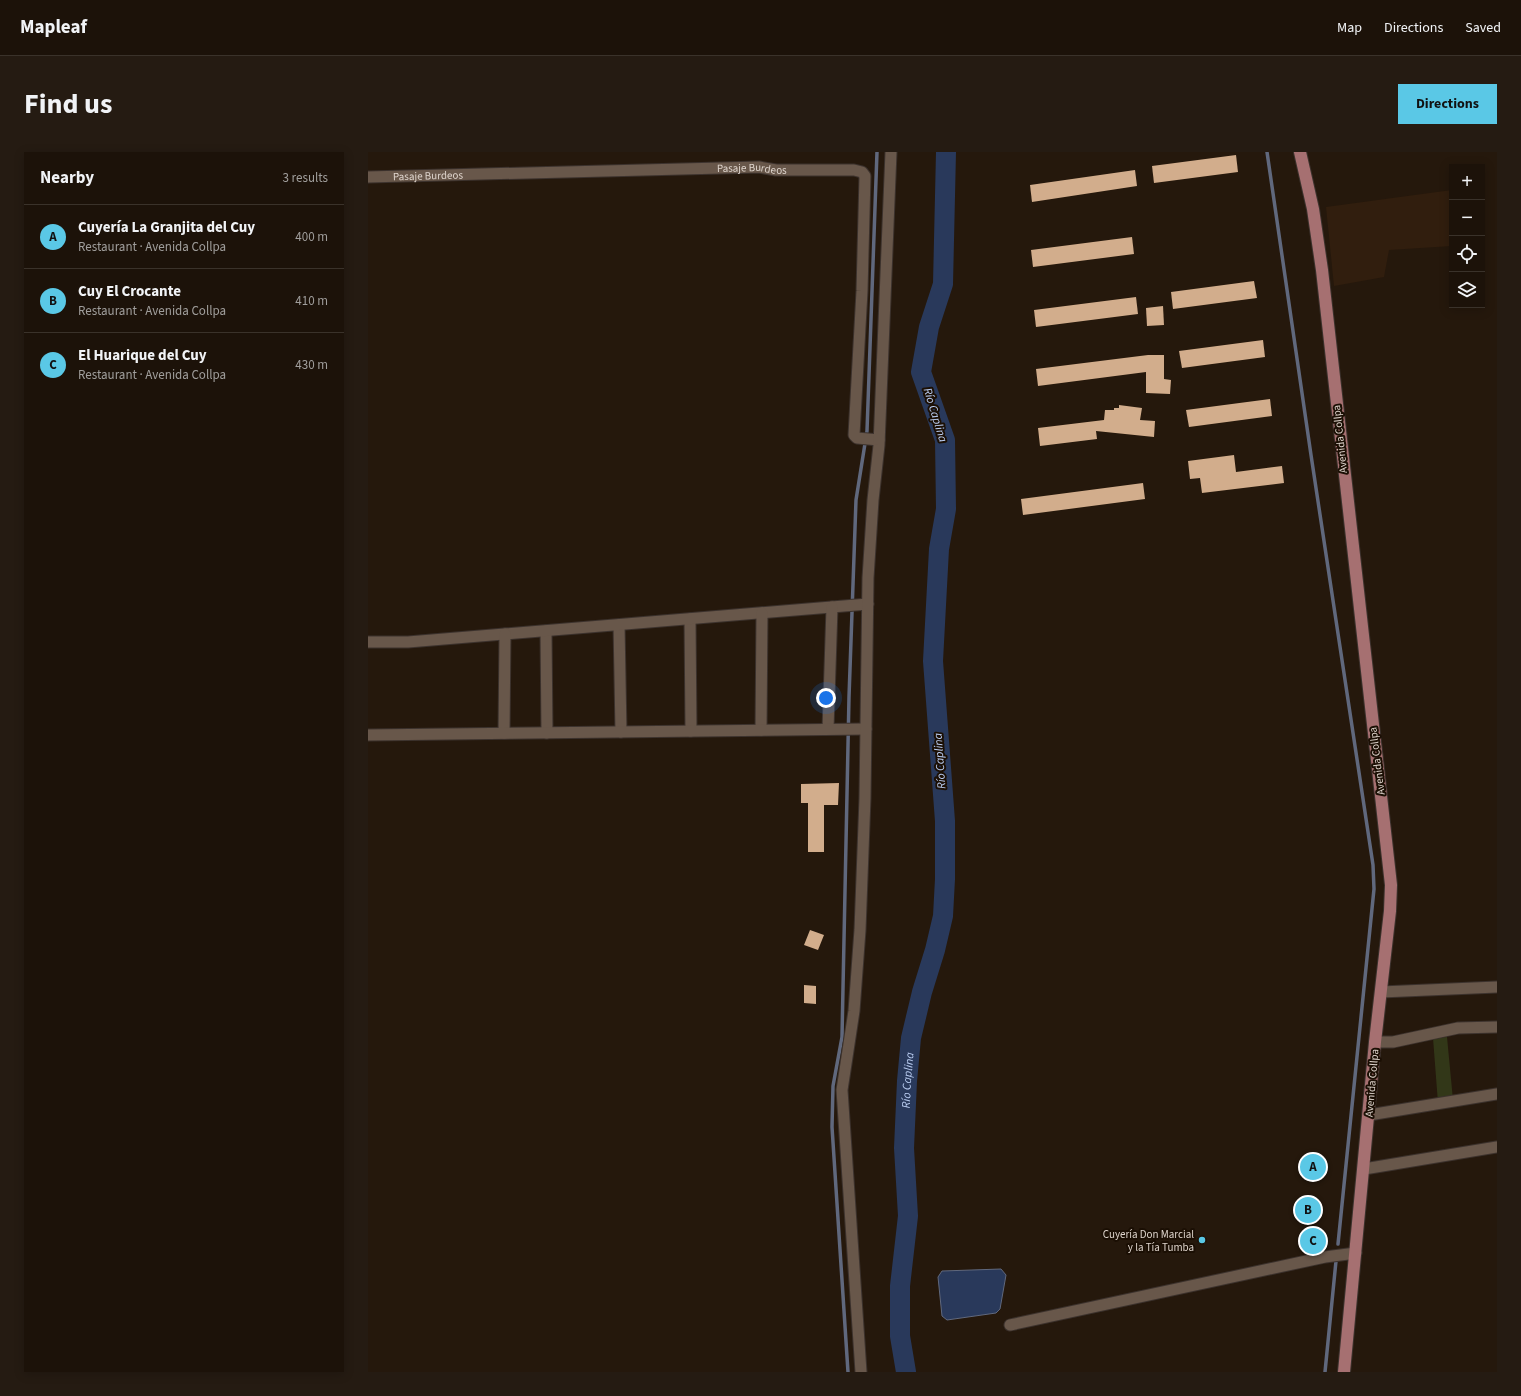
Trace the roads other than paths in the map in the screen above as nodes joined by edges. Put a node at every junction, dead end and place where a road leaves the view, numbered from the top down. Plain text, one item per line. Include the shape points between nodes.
1 (891, 152) edge
2 (1300, 152) edge
3 (368, 177) edge
4 (870, 439) junction
5 (858, 605) junction
6 (832, 607) junction
7 (762, 613) junction
8 (690, 619) junction
9 (619, 625) junction
10 (546, 631) junction
11 (505, 634) junction
12 (368, 642) edge
13 (866, 728) junction
14 (828, 729) junction
15 (761, 730) junction
16 (691, 731) junction
17 (621, 732) junction
18 (504, 733) junction
19 (547, 733) junction
20 (368, 735) edge
21 (1497, 987) edge
22 (1381, 992) junction
23 (1497, 1027) edge
24 (1375, 1042) junction
25 (1497, 1094) edge
26 (1369, 1115) junction
27 (1497, 1147) edge
28 (1364, 1169) junction
29 (1356, 1254) junction
30 (1010, 1325) dead end
31 (861, 1372) edge
32 (1344, 1372) edge

1 - 4 street
2 - 22 main road, Avenida Collpa via 1313,208 1322,270 1391,885
3 - 4 street, Pasaje Burdeos via 760,167 776,170 862,172 865,176 862,291 854,435 857,438
4 - 5 street via 873,500
5 - 6 street
5 - 13 street
6 - 7 street
6 - 14 street
7 - 8 street
7 - 15 street
8 - 9 street
8 - 16 street
9 - 10 street
9 - 17 street
10 - 11 street
10 - 19 street
11 - 12 street via 408,642
11 - 18 street
13 - 14 street
13 - 31 street via 860,930 854,1011 842,1090
14 - 15 street
15 - 16 street
16 - 17 street
17 - 19 street
18 - 19 street
18 - 20 street
21 - 22 street
22 - 24 main road, Avenida Collpa
23 - 24 street via 1458,1028 1393,1042
24 - 26 main road, Avenida Collpa
25 - 26 street
26 - 28 main road, Avenida Collpa
27 - 28 street
28 - 29 main road, Avenida Collpa
29 - 30 street via 1325,1257
29 - 32 main road, Avenida Collpa

